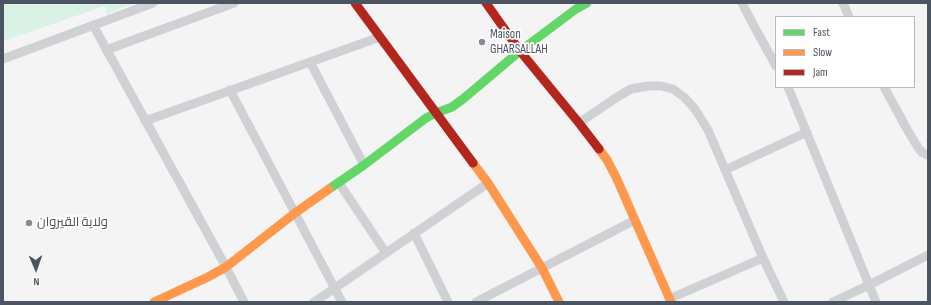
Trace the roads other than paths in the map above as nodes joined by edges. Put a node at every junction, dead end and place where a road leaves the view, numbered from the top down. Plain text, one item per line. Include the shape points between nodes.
1 (154, 3) edge
2 (234, 3) edge
3 (355, 3) edge
4 (486, 3) edge
5 (587, 3) edge
6 (742, 3) edge
7 (843, 3) edge
8 (849, 16) edge
9 (93, 25) junction
10 (380, 37) junction
11 (106, 50) junction
12 (520, 51) junction
13 (3, 59) edge
14 (310, 62) junction
15 (775, 64) edge
16 (792, 88) edge
17 (885, 88) edge
18 (230, 90) junction
19 (436, 113) junction
20 (145, 121) junction
21 (579, 123) junction
22 (807, 132) junction
23 (928, 155) edge
24 (364, 165) junction
25 (725, 170) junction
26 (339, 183) junction
27 (488, 183) junction
28 (295, 213) junction
29 (636, 220) junction
30 (414, 233) junction
31 (386, 253) junction
32 (928, 255) edge
33 (763, 258) junction
34 (226, 267) junction
35 (542, 268) junction
36 (869, 285) junction
37 (335, 288) junction
38 (670, 300) edge
39 (154, 302) edge
40 (244, 302) edge
41 (314, 302) edge
42 (342, 302) edge
43 (448, 302) edge
44 (476, 302) edge
45 (559, 302) edge
46 (784, 302) edge
47 (833, 302) edge
48 (876, 302) edge

1 - 9 street
2 - 11 street
3 - 10 street
4 - 12 street
5 - 12 street
6 - 15 street
7 - 8 street
9 - 11 street
9 - 13 street
10 - 14 street
10 - 19 street
11 - 20 street
12 - 19 street via 452,107
12 - 21 street
14 - 18 street
14 - 24 street
16 - 22 street
17 - 23 street via 919,149
18 - 20 street
18 - 28 street
19 - 24 street
19 - 27 street
20 - 34 street
21 - 25 street via 631,90 648,86 673,89 695,109 708,130
21 - 29 street via 607,160
22 - 25 street
22 - 36 street
24 - 26 street
25 - 33 street
26 - 28 street
26 - 31 street
27 - 30 street
27 - 35 street
28 - 34 street
28 - 37 street
29 - 35 street
29 - 38 street
30 - 31 street
30 - 43 street
31 - 37 street
32 - 36 street
33 - 38 street
33 - 46 street
34 - 39 street
34 - 40 street
35 - 44 street
35 - 45 street
36 - 47 street
36 - 48 street
37 - 41 street
37 - 42 street

